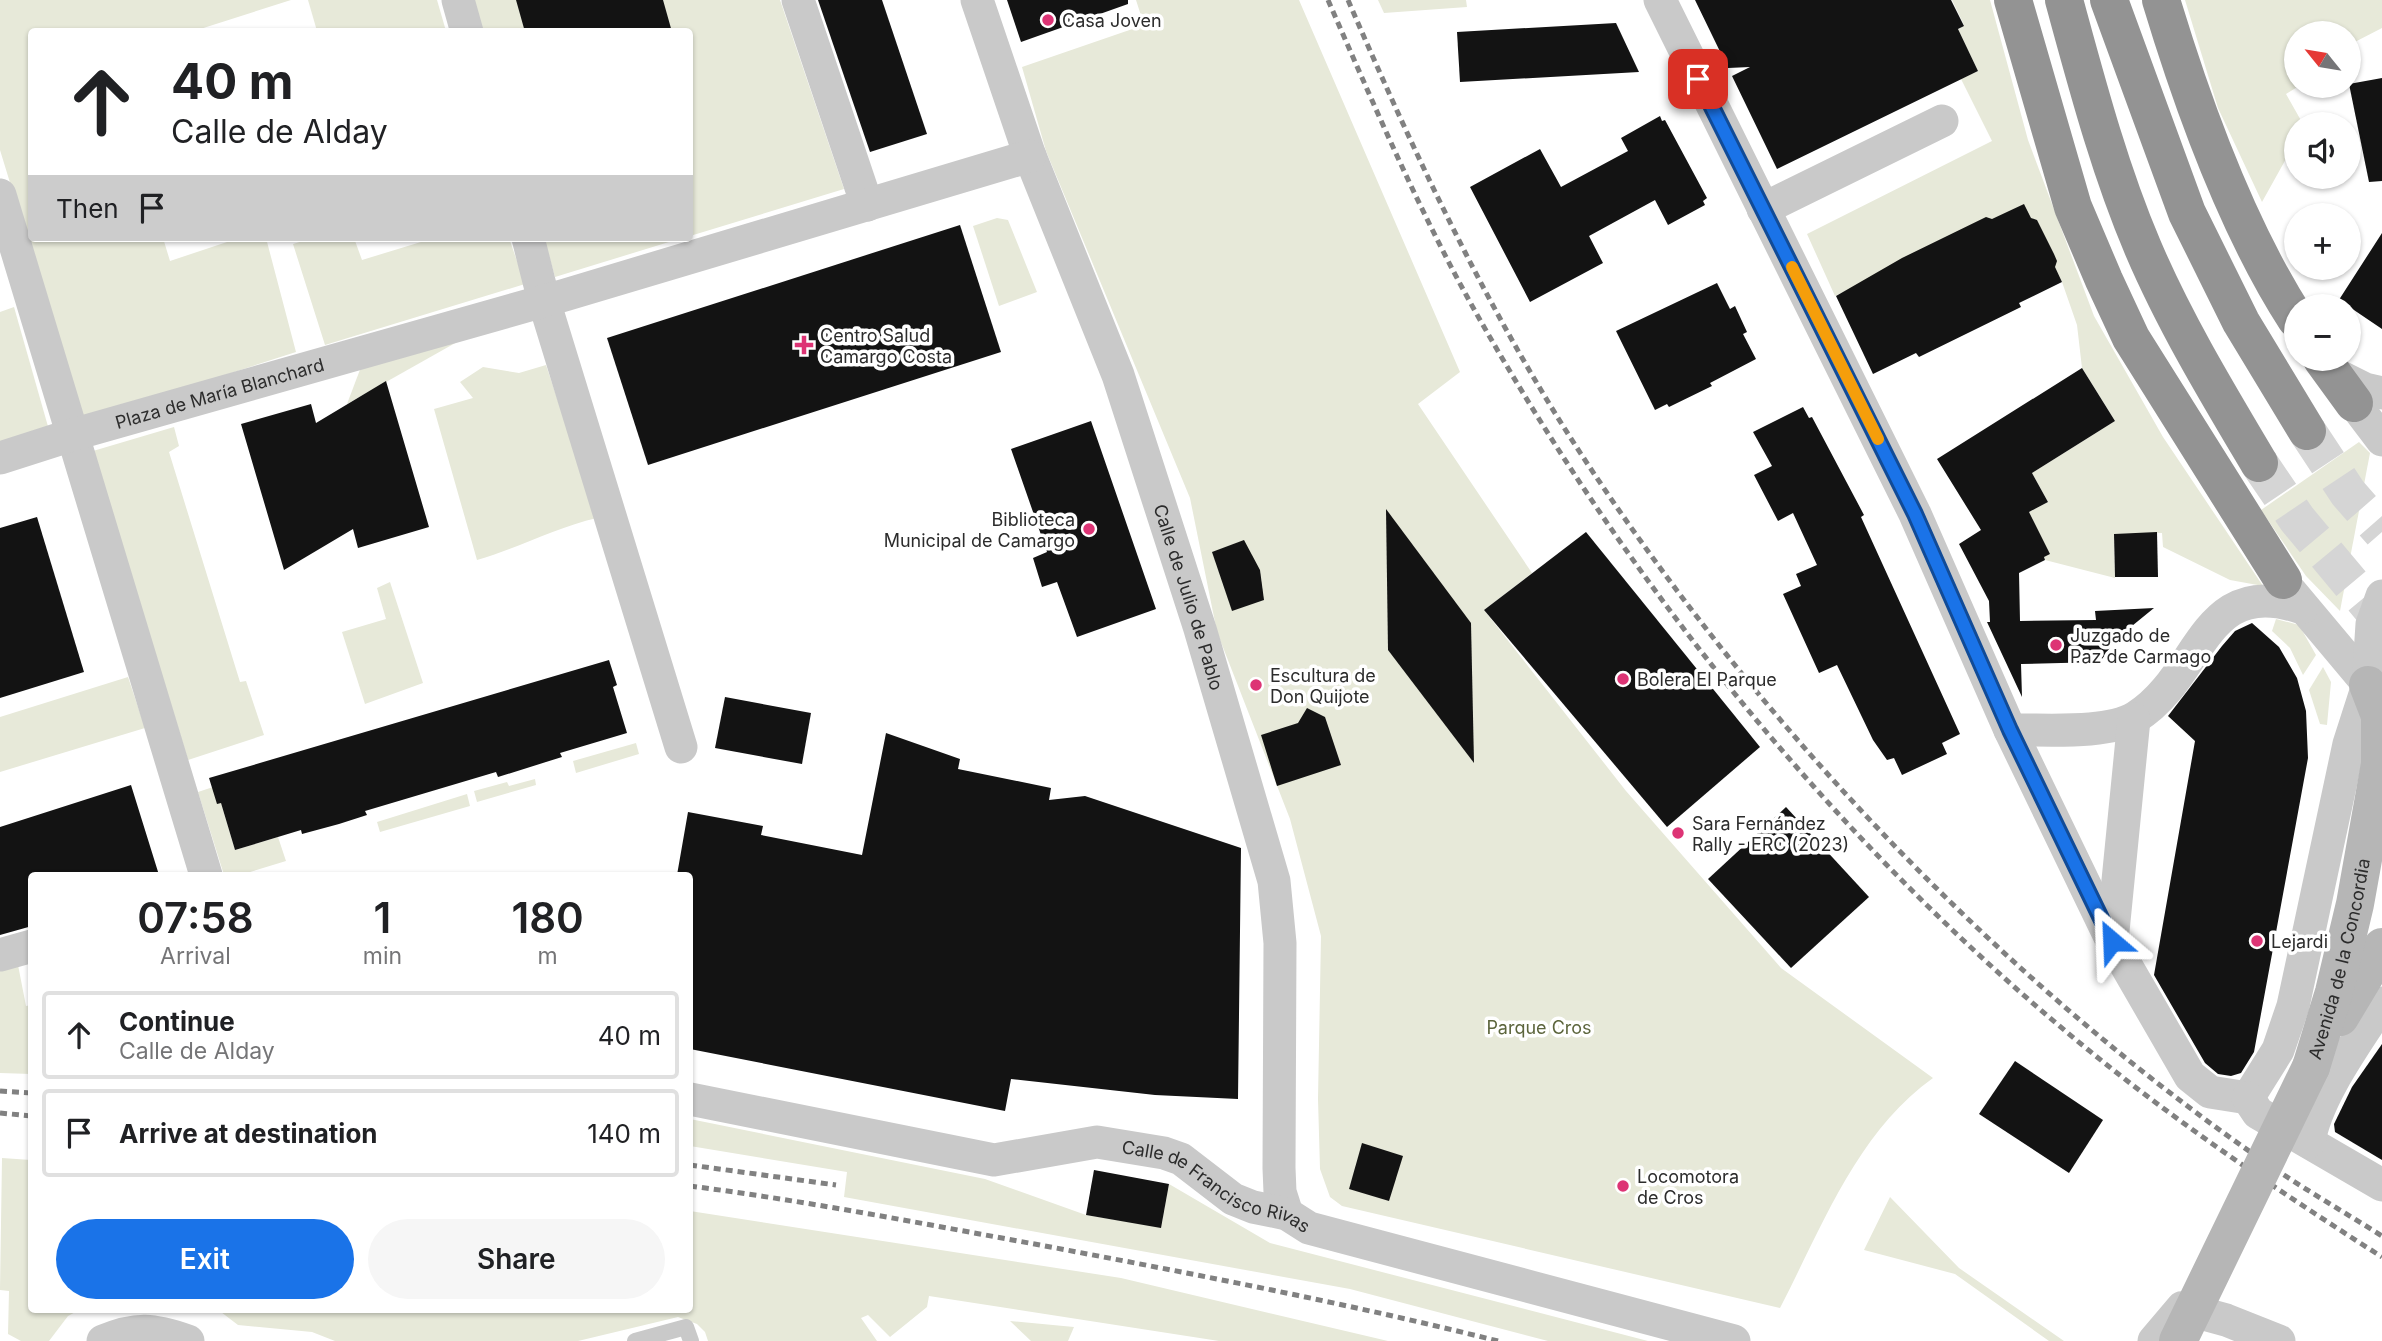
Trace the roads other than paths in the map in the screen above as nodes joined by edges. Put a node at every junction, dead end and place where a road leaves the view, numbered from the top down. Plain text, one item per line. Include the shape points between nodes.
1 (458, 0) edge
2 (798, 0) edge
3 (977, 0) edge
4 (1660, 0) edge
5 (2013, 0) edge
6 (2064, 0) edge
7 (2109, 0) edge
8 (2161, 0) edge
9 (466, 28) edge
10 (1942, 121) dead end
11 (1030, 156) junction
12 (0, 195) edge
13 (867, 205) junction
14 (1763, 209) junction
15 (529, 242) edge
16 (544, 301) junction
17 (2284, 301) edge
18 (2348, 382) edge
19 (2307, 431) tunnel mouth
20 (75, 434) junction
21 (2382, 440) edge
22 (0, 458) edge
23 (2259, 463) tunnel mouth
24 (2292, 594) junction
25 (2382, 596) edge
26 (2375, 692) edge
27 (2134, 719) junction
28 (2010, 730) junction
29 (681, 747) dead end
30 (205, 872) edge
31 (2112, 941) junction
32 (28, 947) edge
33 (2382, 947) edge
34 (0, 955) edge
35 (2382, 1003) edge
36 (2311, 1067) junction
37 (2248, 1098) junction
38 (693, 1100) edge
39 (2309, 1142) junction
40 (2382, 1185) edge
41 (1287, 1214) junction
42 (103, 1341) edge
43 (188, 1341) edge
44 (635, 1341) edge
45 (691, 1341) edge
46 (1734, 1341) edge
47 (2154, 1341) edge
48 (2178, 1341) edge
49 (2279, 1341) edge

1 - 9 street
2 - 13 street
3 - 11 street, Calle de Julio de Pablo
4 - 14 street
5 - 24 highway via 2073,206 2131,338
6 - 23 highway via 2107,152 2143,249 2206,373
7 - 19 highway via 2187,213 2241,322
8 - 17 highway via 2230,190
10 - 14 street
11 - 13 street, Plaza de María Blanchard
11 - 41 street, Calle de Julio de Pablo via 1122,387 1200,629 1273,881 1280,943 1280,1192
12 - 20 street
13 - 16 street, Plaza de María Blanchard
14 - 28 street via 1915,514
15 - 16 street
16 - 20 street, Plaza de María Blanchard
16 - 29 street
18 - 21 street
20 - 22 street, Plaza de María Blanchard
20 - 30 street
24 - 26 street
24 - 27 street via 2281,601 2241,603 2227,612 2170,684
25 - 26 street via 2372,624
26 - 36 street, Avenida de la Concordia via 2380,764 2355,904
26 - 37 street via 2349,744 2293,1006 2278,1049
27 - 28 street via 2073,731
27 - 31 street
28 - 31 street
31 - 37 street via 2190,1076 2210,1092
32 - 34 street
33 - 36 street, Avenida de la Concordia
35 - 39 street via 2328,1093 2311,1127
36 - 48 street, Avenida de la Concordia, bridge
37 - 39 street via 2258,1113
38 - 41 street, Calle de Francisco Rivas via 994,1160 1097,1142 1164,1153 1181,1159 1233,1199
39 - 40 street
41 - 46 street, Calle de Francisco Rivas via 1331,1235
42 - 43 street via 131,1330 159,1331
44 - 45 lane via 686,1327
47 - 49 street via 2182,1308

